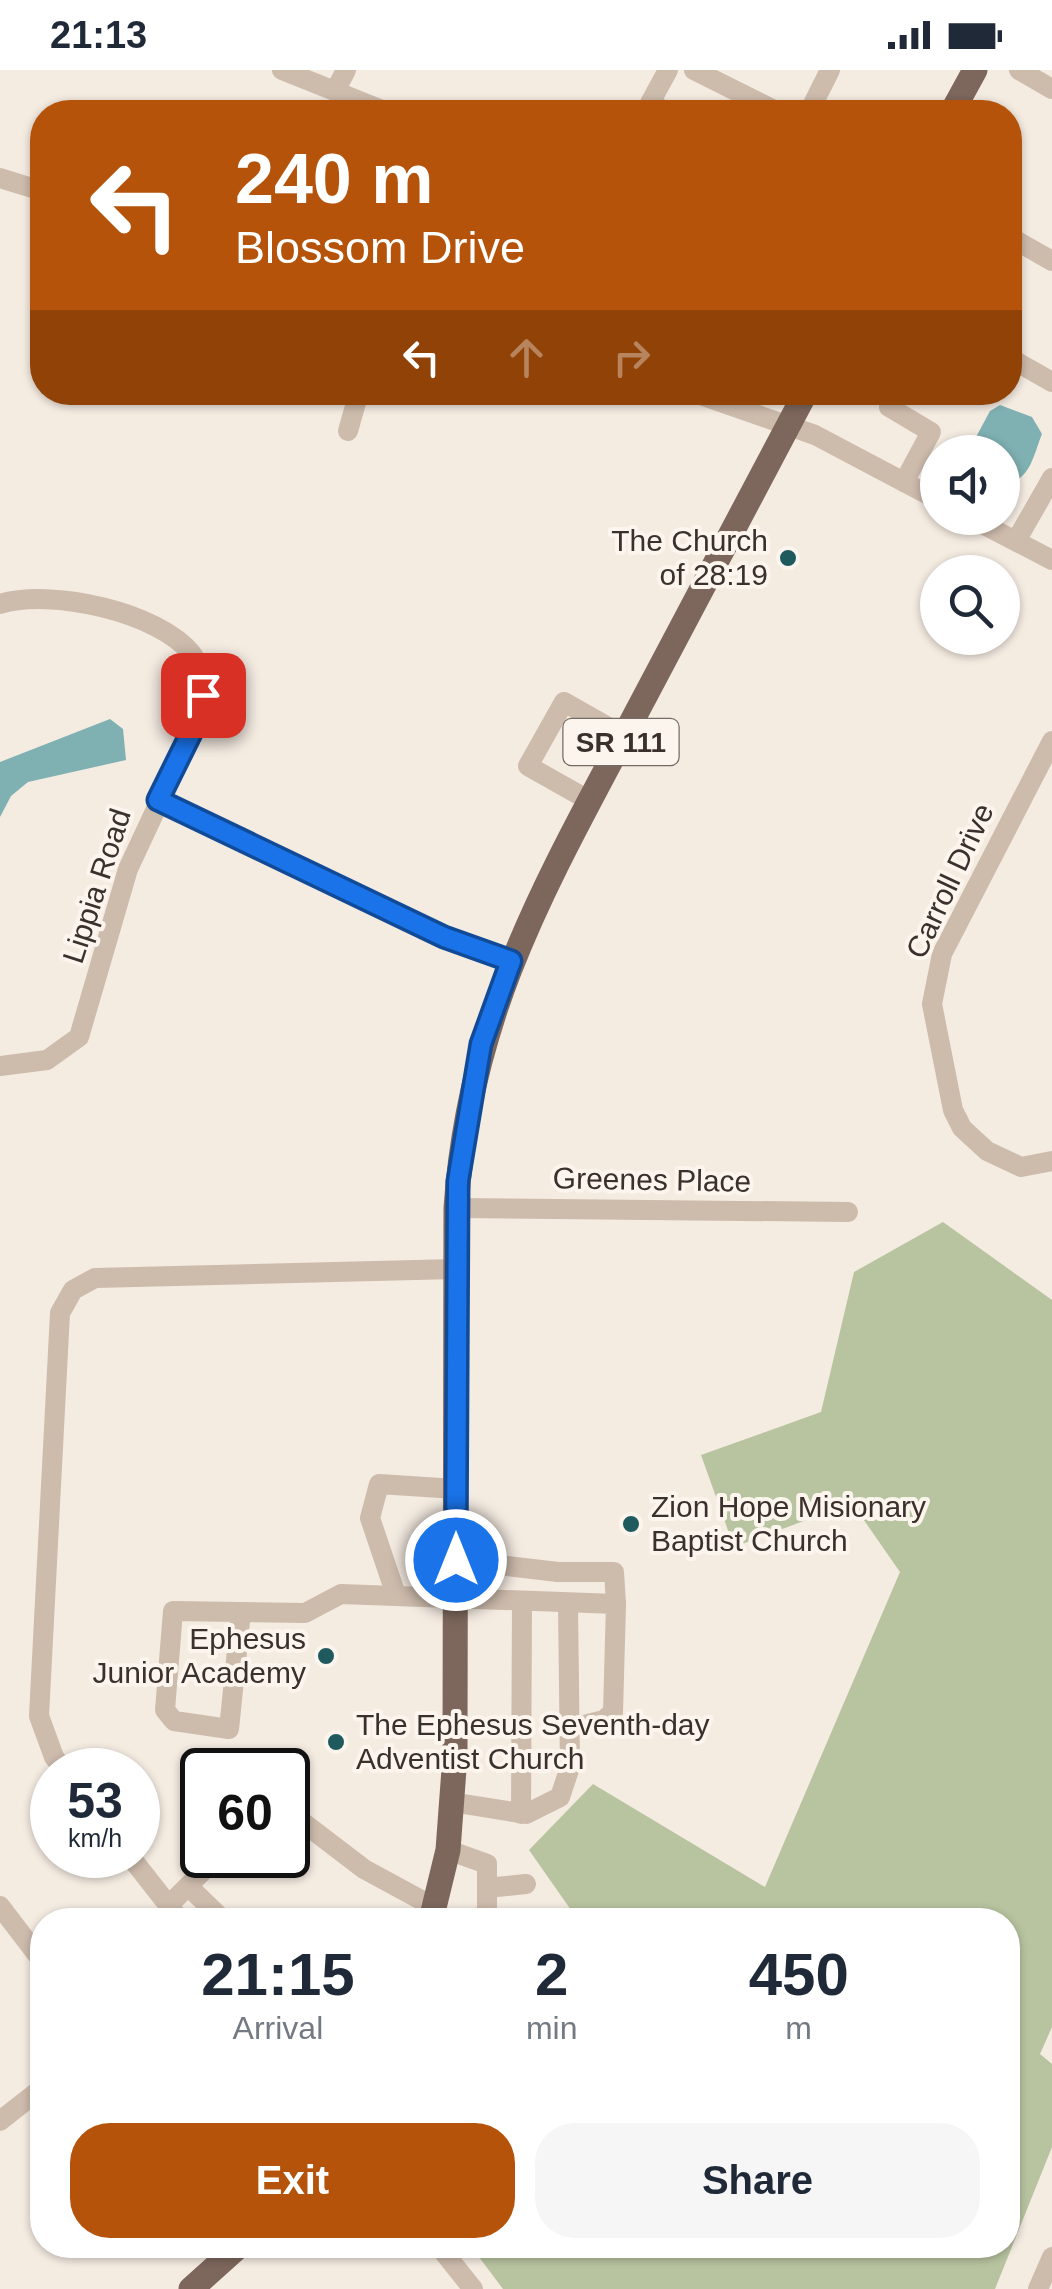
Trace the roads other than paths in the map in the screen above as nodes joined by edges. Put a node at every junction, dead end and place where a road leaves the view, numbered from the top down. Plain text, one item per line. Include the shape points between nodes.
1 (282, 70) edge
2 (346, 70) edge
3 (668, 70) edge
4 (694, 70) edge
5 (830, 70) edge
6 (975, 70) edge
7 (1019, 70) edge
8 (1052, 89) edge
9 (334, 91) junction
10 (357, 100) edge
11 (652, 100) edge
12 (754, 100) edge
13 (814, 100) edge
14 (959, 100) edge
15 (0, 178) edge
16 (30, 187) edge
17 (1022, 245) edge
18 (1052, 261) edge
19 (1022, 365) edge
20 (1052, 382) edge
21 (355, 405) edge
22 (730, 405) edge
23 (799, 405) edge
24 (888, 405) edge
25 (789, 425) junction
26 (348, 431) dead end
27 (1052, 478) edge
28 (904, 482) junction
29 (920, 490) edge
30 (1004, 535) edge
31 (1016, 541) junction
32 (1052, 560) edge
33 (0, 604) edge
34 (624, 736) junction
35 (1052, 740) edge
36 (158, 800) junction
37 (590, 800) junction
38 (511, 961) junction
39 (0, 1066) edge
40 (1051, 1161) edge
41 (456, 1208) junction
42 (848, 1212) dead end
43 (456, 1269) junction
44 (456, 1489) junction
45 (456, 1560) junction
46 (396, 1595) junction
47 (456, 1595) junction
48 (522, 1603) junction
49 (568, 1604) junction
50 (616, 1604) junction
51 (242, 1612) junction
52 (572, 1728) junction
53 (50, 1748) edge
54 (452, 1802) junction
55 (522, 1814) junction
56 (310, 1828) edge
57 (448, 1850) junction
58 (147, 1878) edge
59 (198, 1878) edge
60 (526, 1884) dead end
61 (190, 1887) junction
62 (487, 1888) junction
63 (0, 1906) edge
64 (170, 1908) edge
65 (177, 1908) edge
66 (211, 1908) edge
67 (424, 1908) edge
68 (433, 1908) edge
69 (487, 1908) edge
70 (30, 1945) edge
71 (30, 2097) edge
72 (0, 2121) edge
73 (1052, 2257) edge
74 (226, 2258) edge
75 (449, 2258) edge
76 (191, 2289) edge
77 (474, 2289) edge
78 (1038, 2289) edge

1 - 9 street
2 - 9 street
3 - 11 street
4 - 12 street
5 - 13 street
6 - 14 main road
7 - 8 street
9 - 10 street
15 - 16 street
17 - 18 street
19 - 20 street
21 - 26 street
22 - 25 street
23 - 25 main road, SR 111
24 - 28 street via 931,432
25 - 28 street
25 - 34 main road, SR 111
27 - 31 street
28 - 29 street
30 - 31 street
31 - 32 street
33 - 36 street, Lippia Road via 68,600 136,618 178,640 202,673 200,715
34 - 37 main road, SR 111
34 - 37 street via 564,702 528,766
35 - 40 street, Carroll Drive via 942,954 932,1004 962,1128 987,1151 1021,1167
36 - 38 street via 444,937
36 - 39 street, Lippia Road via 128,869 79,1037 47,1060
37 - 38 main road, SR 111
38 - 41 main road, SR 111 via 475,1071
41 - 42 street, Greenes Place
41 - 43 main road, SR 111
43 - 44 main road, SR 111
43 - 53 street via 95,1278 66,1300 60,1312 39,1716
44 - 45 main road, SR 111
44 - 46 street via 379,1484 370,1518
45 - 47 main road, SR 111
45 - 50 street via 614,1572
46 - 47 street
46 - 51 street via 341,1594 304,1613
47 - 48 street
47 - 54 main road, SR 111
48 - 49 street
48 - 55 street
49 - 50 street
49 - 52 street
50 - 52 street via 615,1706 604,1720
51 - 51 street via 172,1611 165,1710 174,1722 229,1729
52 - 55 street via 560,1796
54 - 55 street
54 - 57 main road, SR 111
56 - 67 street
57 - 62 street via 487,1864
57 - 68 main road, SR 111
58 - 64 street
59 - 61 street
60 - 62 street
61 - 65 street
61 - 66 street
62 - 69 street
63 - 70 street
71 - 72 street
73 - 78 street
74 - 76 main road
75 - 77 street

